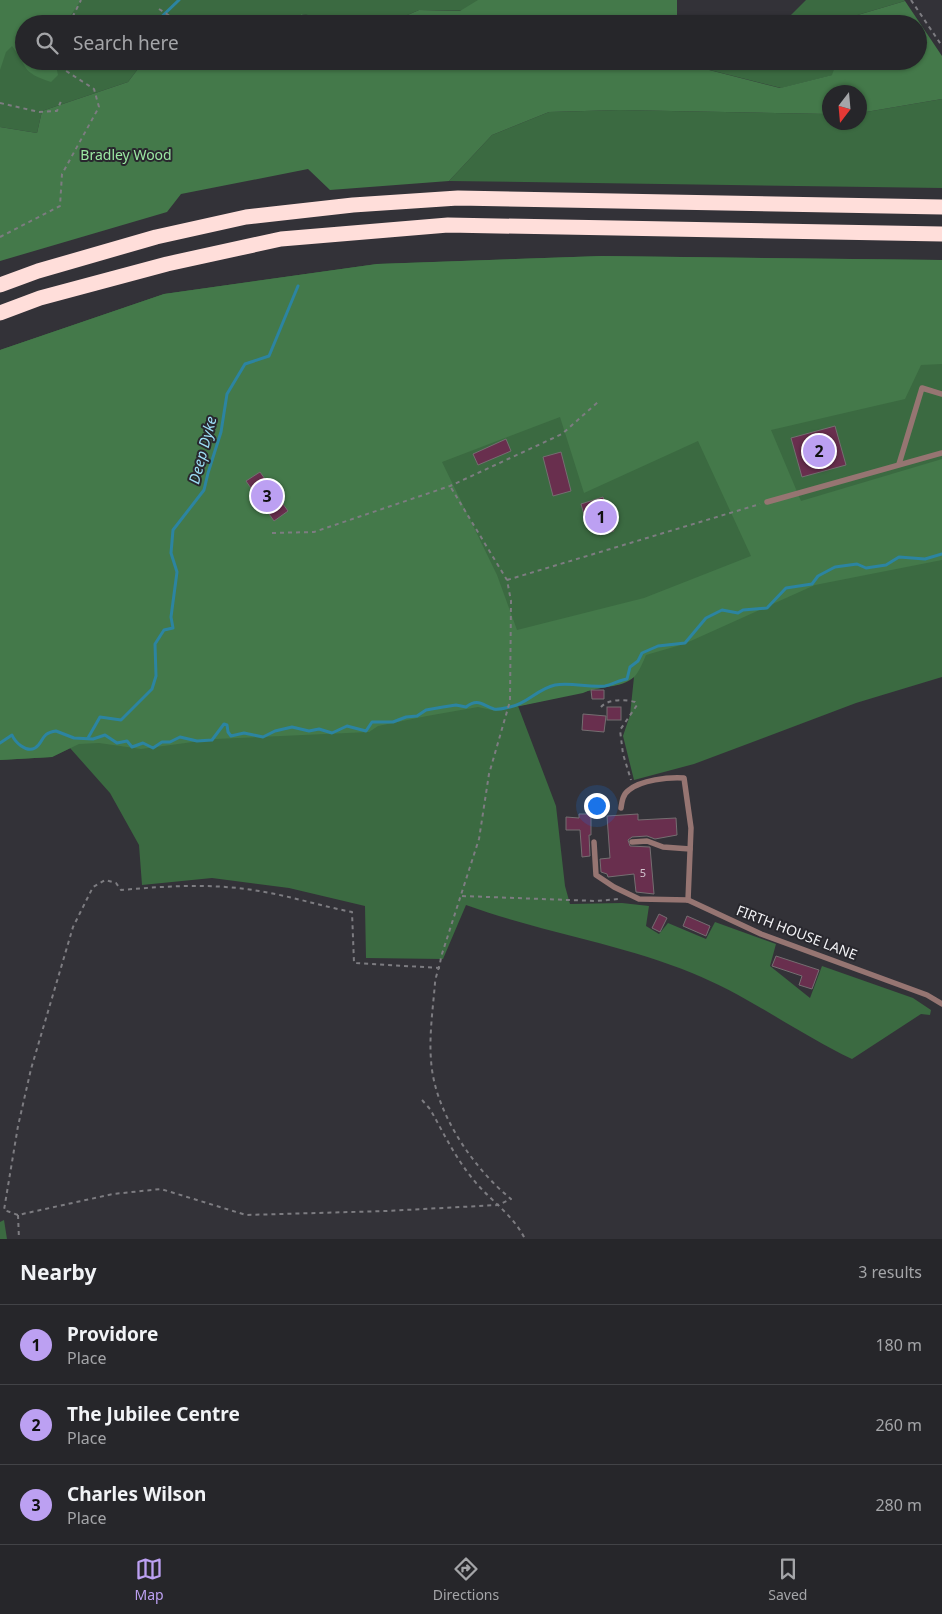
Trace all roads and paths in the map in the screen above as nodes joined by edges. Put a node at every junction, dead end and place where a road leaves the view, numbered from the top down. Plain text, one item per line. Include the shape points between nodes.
1 (81, 0) edge
2 (911, 0) edge
3 (159, 9) dead end
4 (74, 15) edge
5 (167, 15) edge
6 (921, 15) edge
7 (927, 24) edge
8 (942, 46) edge
9 (64, 70) edge
10 (61, 101) dead end
11 (0, 103) edge
12 (942, 207) edge
13 (942, 234) edge
14 (0, 237) edge
15 (0, 284) edge
16 (0, 313) edge
17 (942, 394) edge
18 (598, 402) dead end
19 (942, 453) edge
20 (899, 464) junction
21 (450, 486) junction
22 (767, 502) joint
23 (272, 533) dead end
24 (507, 580) junction
25 (601, 707) dead end
26 (633, 787) junction
27 (621, 808) dead end
28 (594, 842) dead end
29 (632, 842) dead end
30 (690, 849) junction
31 (461, 896) junction
32 (639, 899) junction
33 (688, 900) junction
34 (440, 968) junction
35 (942, 1004) edge
36 (422, 1100) dead end
37 (498, 1205) junction
38 (18, 1215) junction
39 (19, 1239) edge
40 (524, 1239) edge

1 - 4 path
2 - 6 path
3 - 5 path
7 - 8 path
9 - 14 path via 94,89 99,107 62,174 60,206
10 - 11 path via 57,111 39,112
12 - 15 highway via 458,198 353,205 246,217 165,235
13 - 16 highway via 438,225 281,239 167,264 40,298
17 - 20 lane via 922,388
18 - 21 path via 562,434
19 - 20 lane
20 - 22 lane
21 - 23 path via 314,532
21 - 24 path
22 - 24 path
24 - 31 path via 511,600 510,701 489,774 479,839
25 - 26 path via 605,703 629,700 637,705 620,730
26 - 27 lane via 624,795
26 - 30 lane via 673,777 684,778
28 - 32 lane via 596,875
29 - 30 lane via 647,841 663,847
30 - 33 lane
31 - 32 path via 596,901
31 - 34 path
32 - 33 lane, FIRTH HOUSE LANE
33 - 35 lane, FIRTH HOUSE LANE via 761,934 927,995
34 - 37 path via 435,981 432,1075 465,1150 483,1173 511,1198
34 - 38 path via 354,963 352,912 259,891 214,886 121,890 116,882 105,880 93,887 73,928 20,1116 4,1210
36 - 37 path via 471,1178
37 - 38 path via 246,1215 161,1189 112,1194
37 - 40 path via 518,1225
38 - 39 path

